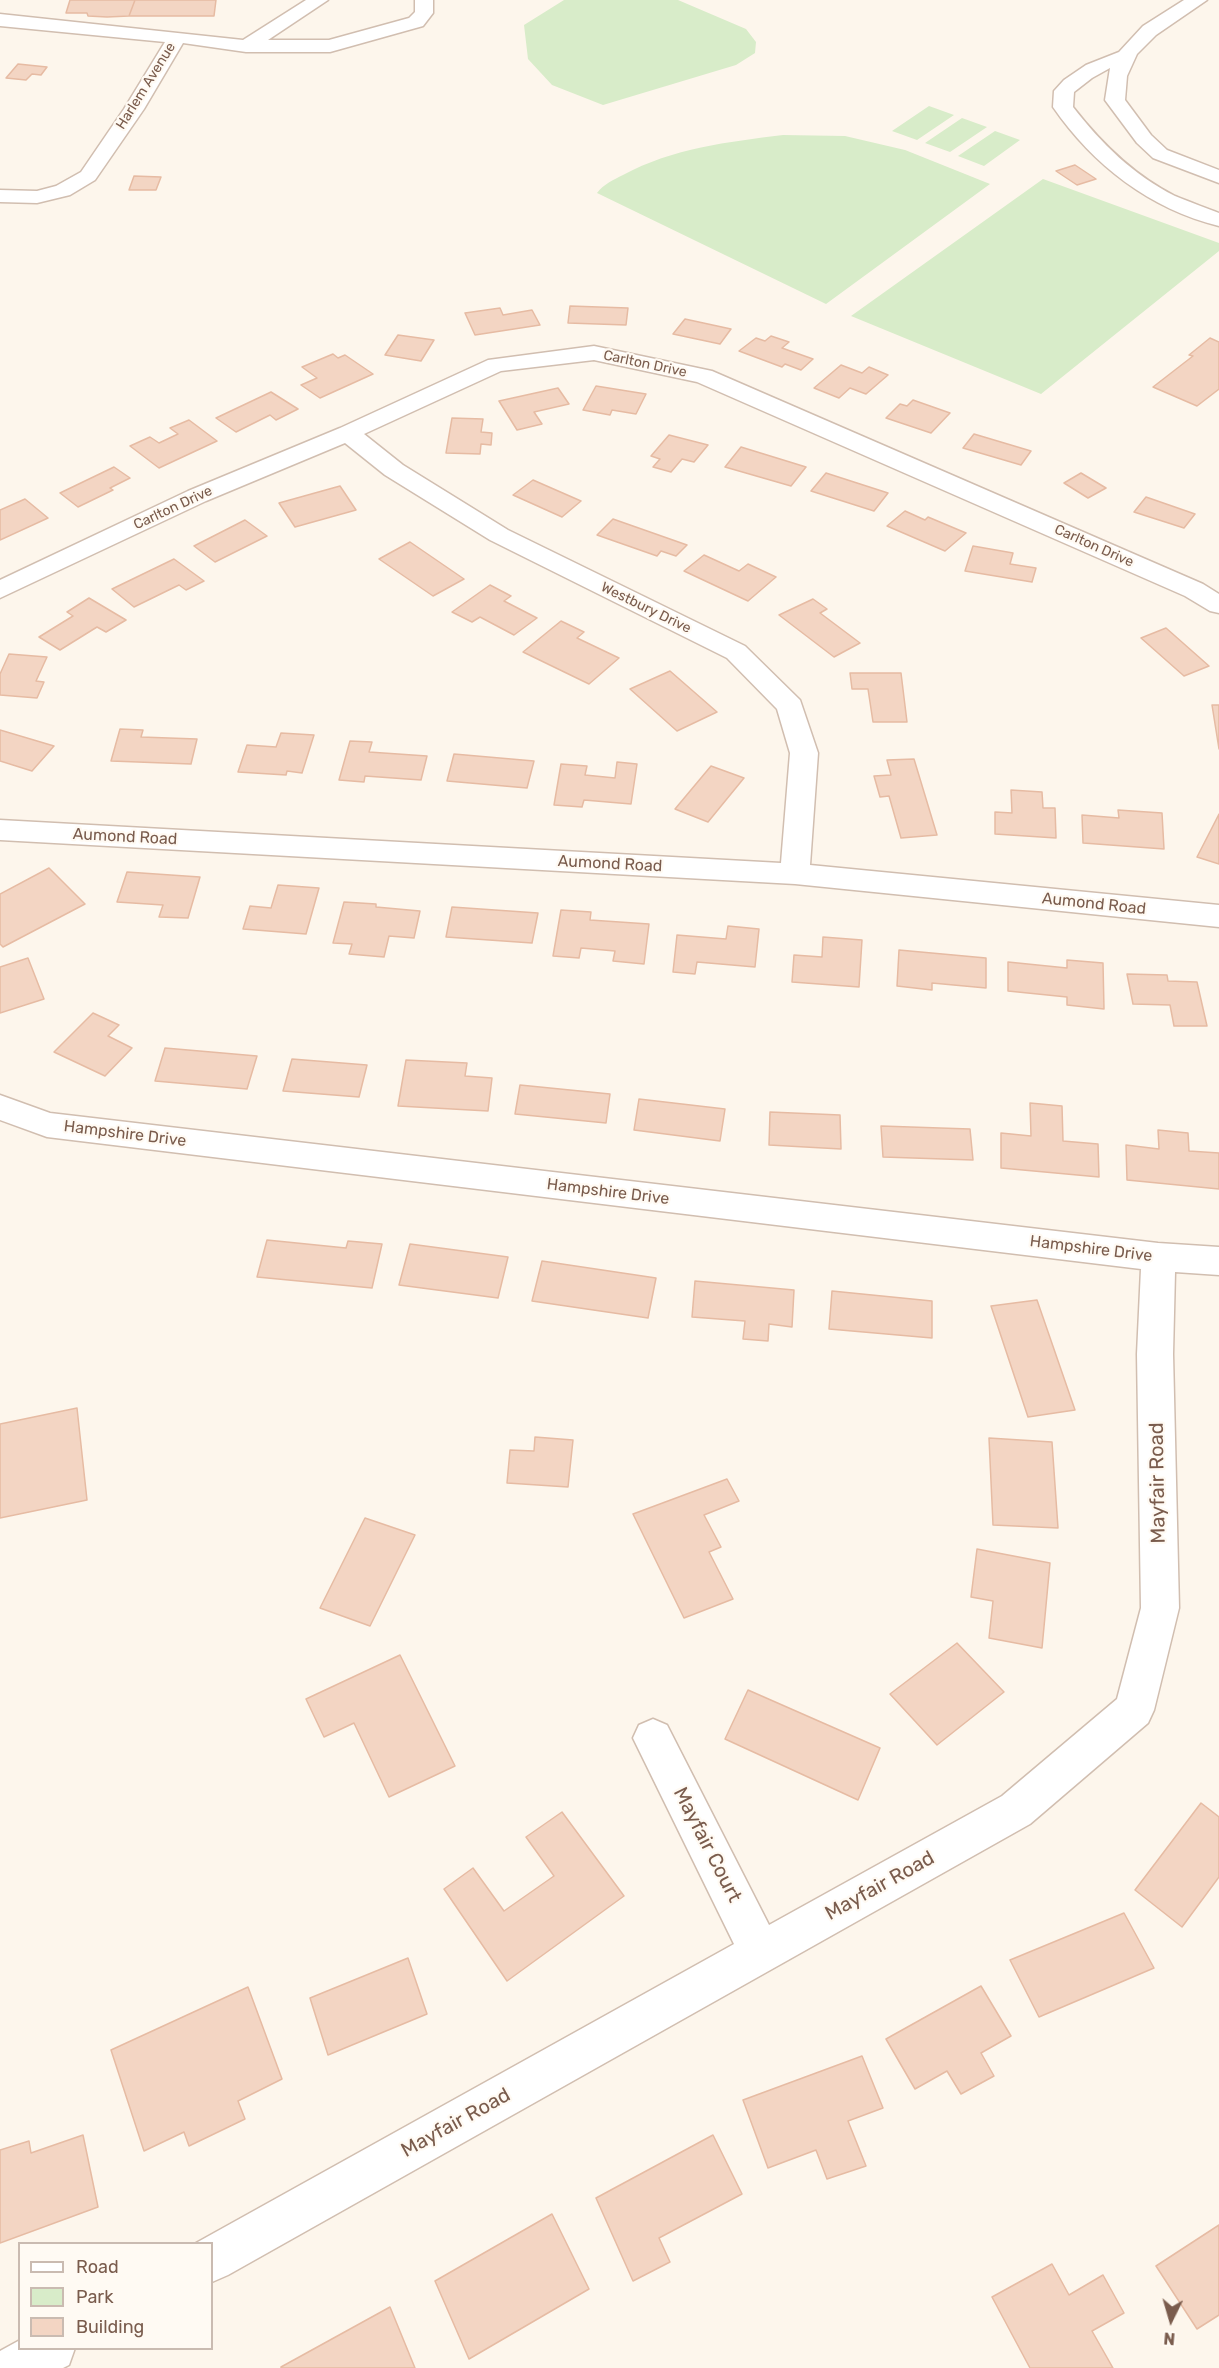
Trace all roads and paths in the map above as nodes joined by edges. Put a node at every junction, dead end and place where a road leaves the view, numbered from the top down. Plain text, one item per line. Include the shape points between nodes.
1 (319, 0) edge
2 (424, 0) edge
3 (1198, 0) edge
4 (0, 20) edge
5 (177, 37) junction
6 (246, 46) junction
7 (1128, 55) junction
8 (1219, 177) edge
9 (0, 196) edge
10 (1219, 220) edge
11 (348, 433) junction
12 (0, 590) edge
13 (1219, 605) edge
14 (0, 830) edge
15 (795, 874) junction
16 (1219, 916) edge
17 (0, 1107) edge
18 (1158, 1257) junction
19 (1219, 1261) edge
20 (653, 1738) dead end
21 (760, 1953) junction
22 (213, 2258) edge
23 (50, 2350) edge
24 (17, 2368) edge

1 - 6 street
2 - 6 street via 424,13 416,22 330,46
3 - 7 street via 1141,38
4 - 5 street, Harlem Avenue
5 - 6 street
5 - 9 street, Harlem Avenue via 88,176 63,191 37,197
7 - 8 street via 1118,74 1116,100 1144,139 1160,154
7 - 10 street via 1075,79 1064,91 1063,107 1089,141 1124,173 1167,200
11 - 12 street, Carlton Drive via 197,496
11 - 13 street, Carlton Drive via 496,365 594,353 653,364 704,376 1184,585
11 - 15 street, Westbury Drive via 394,470 499,535 736,652 790,706 804,753
14 - 15 street, Aumond Road
15 - 16 street, Aumond Road
17 - 18 street, Hampshire Drive via 47,1125
18 - 19 street, Hampshire Drive
18 - 21 street, Mayfair Road via 1155,1354 1160,1608 1134,1710 1016,1810
20 - 21 street, Mayfair Court
21 - 22 street, Mayfair Road
23 - 24 street

